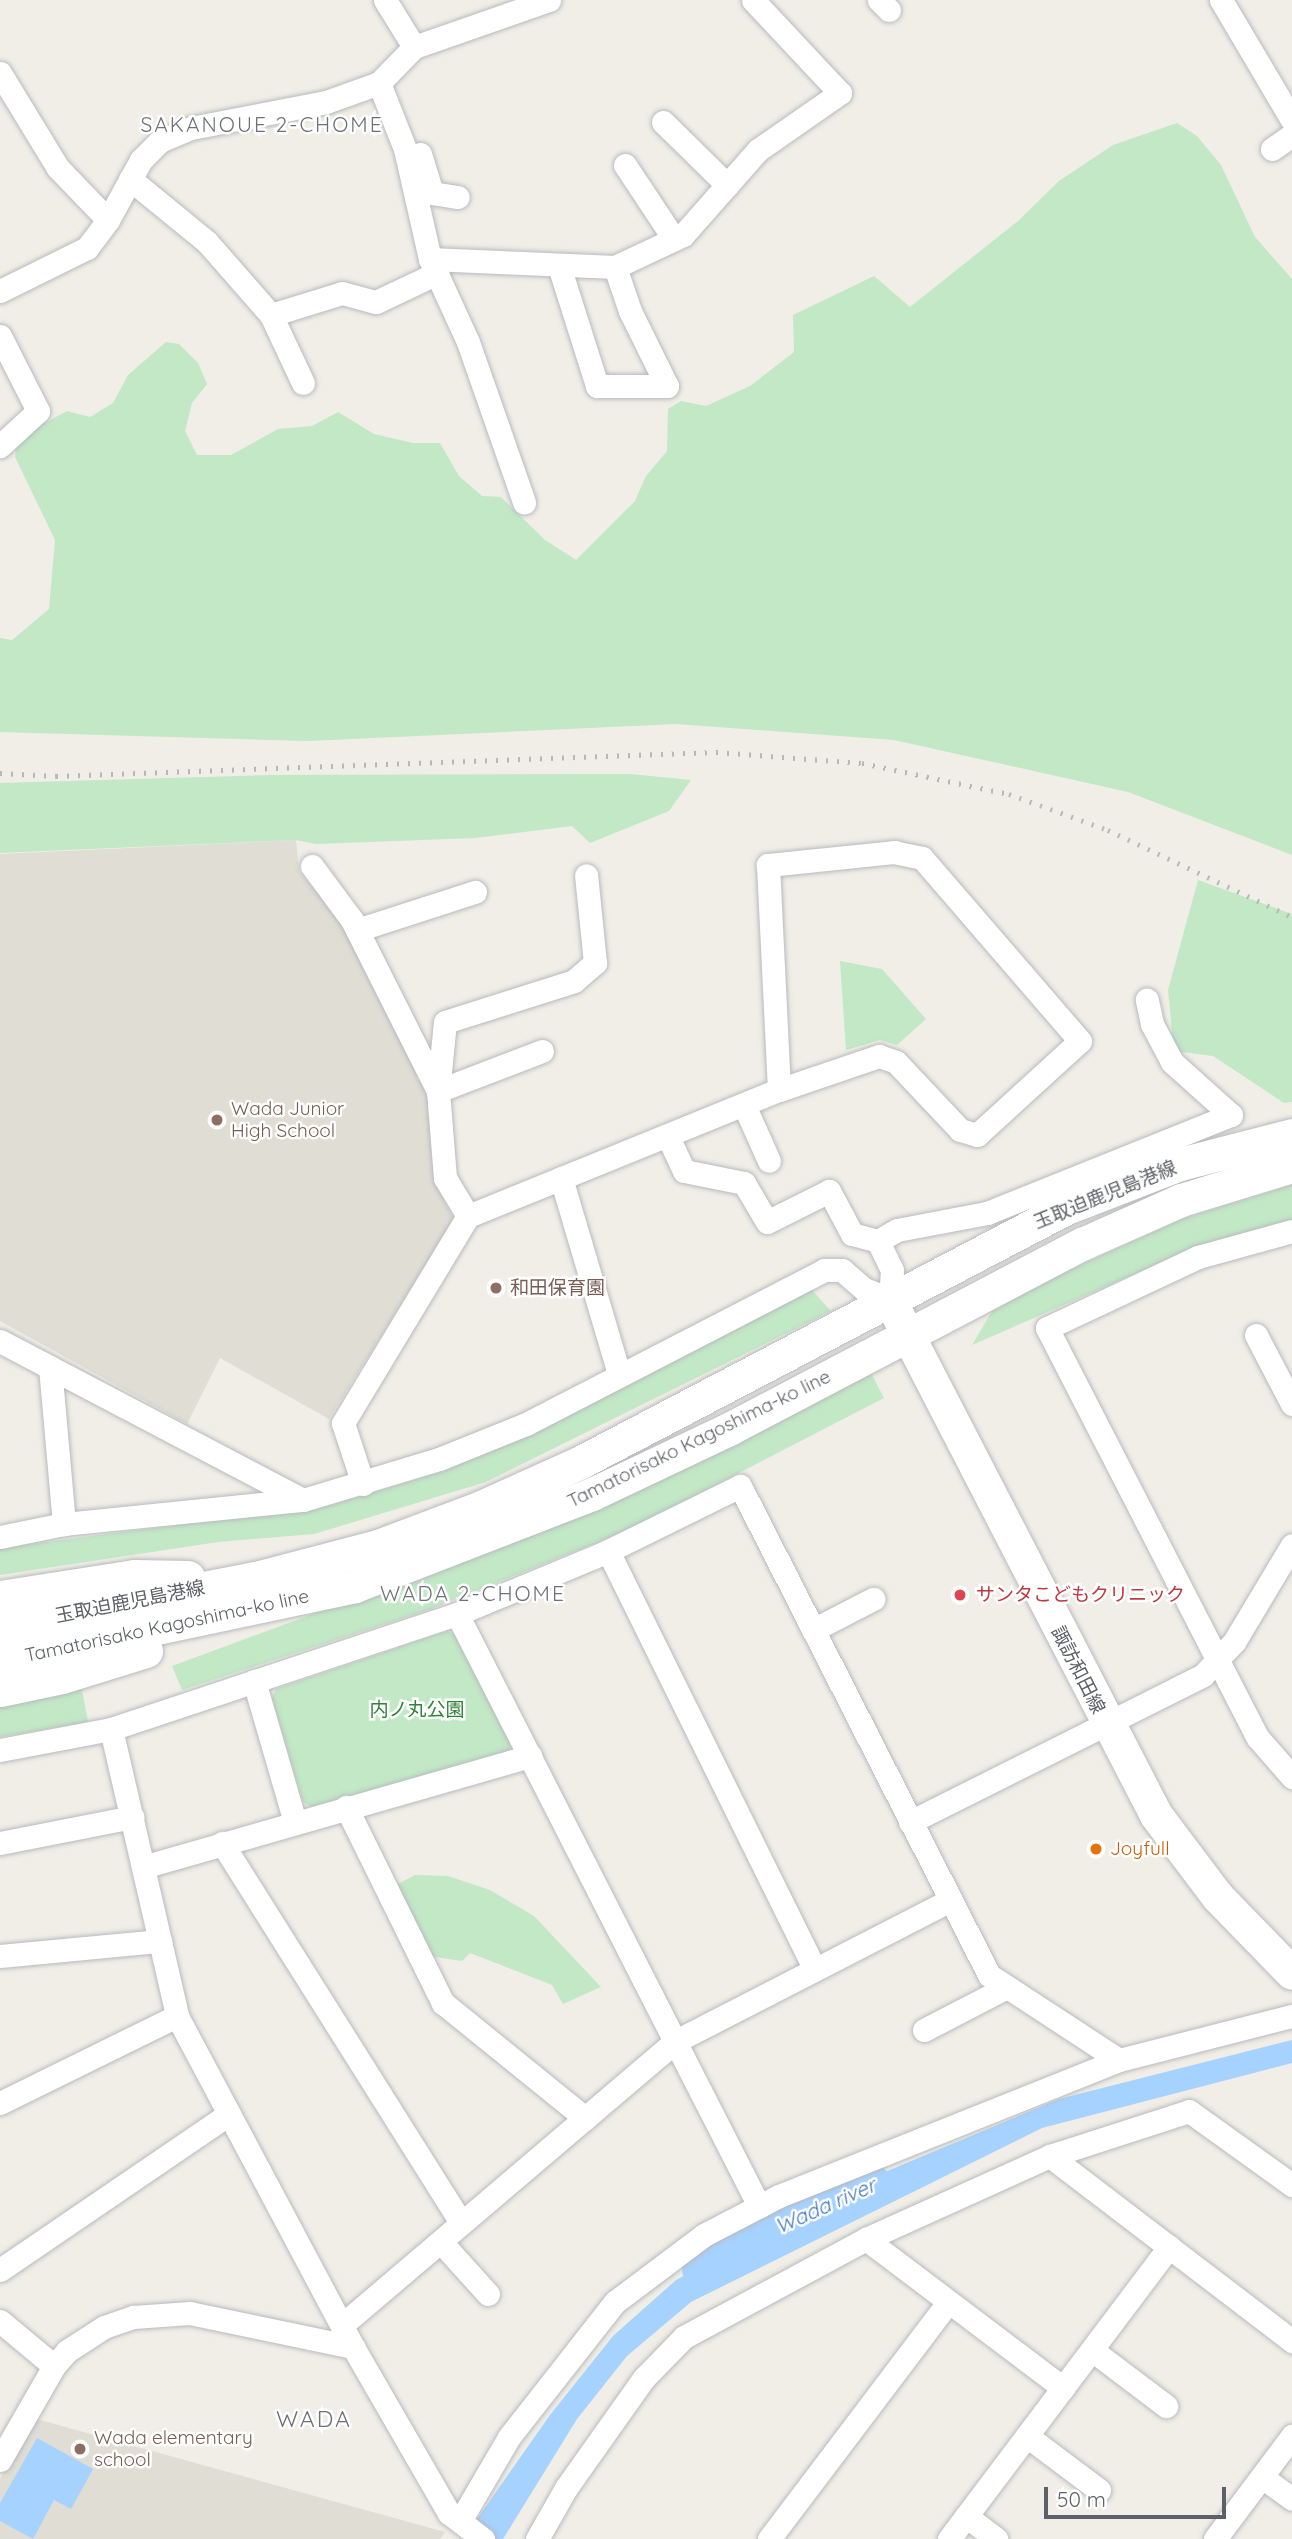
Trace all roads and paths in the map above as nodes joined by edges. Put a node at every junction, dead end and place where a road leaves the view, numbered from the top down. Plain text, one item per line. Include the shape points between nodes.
1 (385, 0) edge
2 (549, 0) edge
3 (753, 0) edge
4 (1221, 0) edge
5 (414, 47) junction
6 (0, 73) edge
7 (379, 83) junction
8 (1292, 120) edge
9 (663, 122) dead end
10 (1292, 135) edge
11 (400, 139) junction
12 (1272, 149) dead end
13 (625, 164) dead end
14 (130, 178) junction
15 (727, 185) junction
16 (458, 197) dead end
17 (108, 220) junction
18 (674, 239) junction
19 (434, 266) junction
20 (559, 266) junction
21 (615, 267) junction
22 (0, 291) edge
23 (271, 315) junction
24 (0, 336) edge
25 (303, 383) dead end
26 (0, 446) edge
27 (524, 502) dead end
28 (312, 866) dead end
29 (586, 875) dead end
30 (475, 892) dead end
31 (357, 930) junction
32 (1147, 1000) dead end
33 (542, 1051) dead end
34 (779, 1090) junction
35 (438, 1091) junction
36 (744, 1105) junction
37 (1292, 1135) edge
38 (668, 1137) junction
39 (769, 1161) dead end
40 (1292, 1166) edge
41 (561, 1178) junction
42 (468, 1216) junction
43 (1292, 1231) edge
44 (878, 1241) junction
45 (890, 1299) junction
46 (907, 1335) junction
47 (1256, 1335) dead end
48 (0, 1341) edge
49 (50, 1367) junction
50 (619, 1374) junction
51 (1292, 1405) edge
52 (363, 1485) junction
53 (303, 1500) junction
54 (64, 1524) junction
55 (0, 1537) edge
56 (1292, 1545) edge
57 (608, 1551) junction
58 (260, 1577) junction
59 (355, 1586) junction
60 (0, 1597) edge
61 (873, 1599) dead end
62 (457, 1614) junction
63 (0, 1628) edge
64 (813, 1630) junction
65 (0, 1661) edge
66 (1218, 1662) junction
67 (254, 1681) junction
68 (0, 1690) edge
69 (1107, 1724) junction
70 (111, 1729) junction
71 (0, 1750) edge
72 (530, 1756) junction
73 (1292, 1777) edge
74 (346, 1807) junction
75 (131, 1817) junction
76 (295, 1822) junction
77 (910, 1822) junction
78 (0, 1843) edge
79 (222, 1843) junction
80 (143, 1867) junction
81 (950, 1900) junction
82 (160, 1941) junction
83 (0, 1956) edge
84 (814, 1967) junction
85 (1292, 1973) edge
86 (1005, 1988) junction
87 (177, 2016) junction
88 (1292, 2016) edge
89 (924, 2031) dead end
90 (676, 2041) junction
91 (1119, 2060) junction
92 (0, 2103) edge
93 (229, 2114) junction
94 (585, 2118) junction
95 (1050, 2156) junction
96 (1292, 2185) edge
97 (759, 2206) junction
98 (461, 2223) junction
99 (866, 2239) junction
100 (441, 2242) junction
101 (1169, 2247) junction
102 (0, 2270) edge
103 (488, 2294) dead end
104 (948, 2302) junction
105 (0, 2321) edge
106 (342, 2325) junction
107 (1292, 2342) edge
108 (353, 2347) junction
109 (1092, 2350) junction
110 (54, 2366) junction
111 (1063, 2388) junction
112 (1166, 2406) dead end
113 (1027, 2436) junction
114 (1292, 2436) edge
115 (0, 2460) edge
116 (1262, 2477) junction
117 (1099, 2490) dead end
118 (1292, 2499) edge
119 (966, 2516) junction
120 (460, 2521) junction
121 (482, 2539) edge
122 (537, 2539) edge
123 (769, 2539) edge
124 (949, 2539) edge
125 (996, 2539) edge
126 (1215, 2539) edge

1 - 5 street
2 - 5 street
3 - 15 street via 840,93 758,150
4 - 8 street
5 - 7 street
6 - 17 street via 58,168
7 - 11 street
7 - 14 street via 326,102 191,128 160,141
9 - 15 street
10 - 12 street
11 - 16 street via 416,144 432,193
11 - 19 street
13 - 18 street
14 - 17 street
14 - 23 street via 207,242
15 - 18 street
17 - 22 street via 87,248
18 - 21 street
19 - 20 street
19 - 23 street via 376,302 342,293
19 - 27 street via 468,342
20 - 21 street
20 - 21 street via 597,386 667,386 630,311
23 - 25 street
24 - 26 street via 38,411
28 - 31 street
29 - 35 street via 595,963 574,981 445,1022
30 - 31 street
31 - 35 street
32 - 44 street via 1152,1024 1172,1062 1231,1115 987,1213 897,1230
33 - 35 street
34 - 34 street via 768,865 894,852 922,858 1080,1041 977,1135 960,1130 887,1058 879,1056
34 - 36 street
35 - 42 street via 445,1178
36 - 38 street
36 - 39 street
37 - 45 main road, 玉取迫鹿児島港線 via 1180,1164 1066,1208
38 - 41 street
38 - 44 street via 684,1171 744,1183 767,1222 829,1191 852,1234
40 - 46 main road, 玉取迫鹿児島港線 via 1169,1206 1082,1244
41 - 42 street
41 - 50 street
42 - 52 street via 343,1423
43 - 66 street via 1198,1257 1047,1328
44 - 45 street via 892,1270
45 - 46 main road, 諏訪和田線
45 - 50 street via 864,1289 842,1270 824,1270
45 - 58 main road, Tamatorisako Kagoshima-ko line via 581,1462 481,1507 378,1546
46 - 59 main road, Tamatorisako Kagoshima-ko line via 729,1429 592,1494
46 - 69 main road, 諏訪和田線
47 - 51 street via 1265,1377
48 - 49 street
49 - 53 street
49 - 54 street
50 - 52 street via 526,1424
52 - 53 street
53 - 54 street
54 - 55 street
56 - 66 street
57 - 62 street
57 - 64 street via 740,1486
57 - 84 street
58 - 60 main road via 134,1576
58 - 63 main road, 玉取迫鹿児島港線
59 - 65 main road, Tamatorisako Kagoshima-ko line
59 - 68 main road via 62,1677
61 - 64 street
62 - 67 street
62 - 72 street
64 - 77 street
66 - 69 street via 1203,1675
66 - 73 street via 1258,1738
67 - 70 street
67 - 76 street
69 - 77 street
69 - 85 main road, 諏訪和田線 via 1156,1815 1184,1854 1258,1943
70 - 71 street
70 - 75 street
72 - 74 street
72 - 90 street
74 - 76 street
74 - 94 street via 443,2003
75 - 78 street
75 - 80 street
76 - 79 street
77 - 81 street
79 - 80 street
79 - 98 street
80 - 82 street
81 - 84 street
81 - 86 street via 989,1975
82 - 83 street
82 - 87 street
84 - 90 street
86 - 89 street
86 - 91 street
87 - 92 street
87 - 93 street
88 - 91 street
90 - 94 street
90 - 97 street
91 - 97 street
93 - 102 street
93 - 106 street
94 - 98 street
95 - 96 street via 1189,2112
95 - 99 street
95 - 101 street
97 - 120 street via 704,2235 615,2302 524,2417
98 - 100 street
99 - 104 street
99 - 122 street via 684,2337 644,2378 566,2488
100 - 103 street
100 - 106 street
101 - 107 street
101 - 109 street
104 - 111 street
104 - 123 street
105 - 110 street
106 - 108 street
108 - 110 street via 190,2313 160,2312 104,2327 67,2351
108 - 120 street via 449,2513
109 - 111 street
109 - 112 street
110 - 115 street
111 - 113 street
113 - 117 street
113 - 119 street
114 - 116 street
116 - 118 street
116 - 126 street
119 - 124 street
119 - 125 street
120 - 121 street

